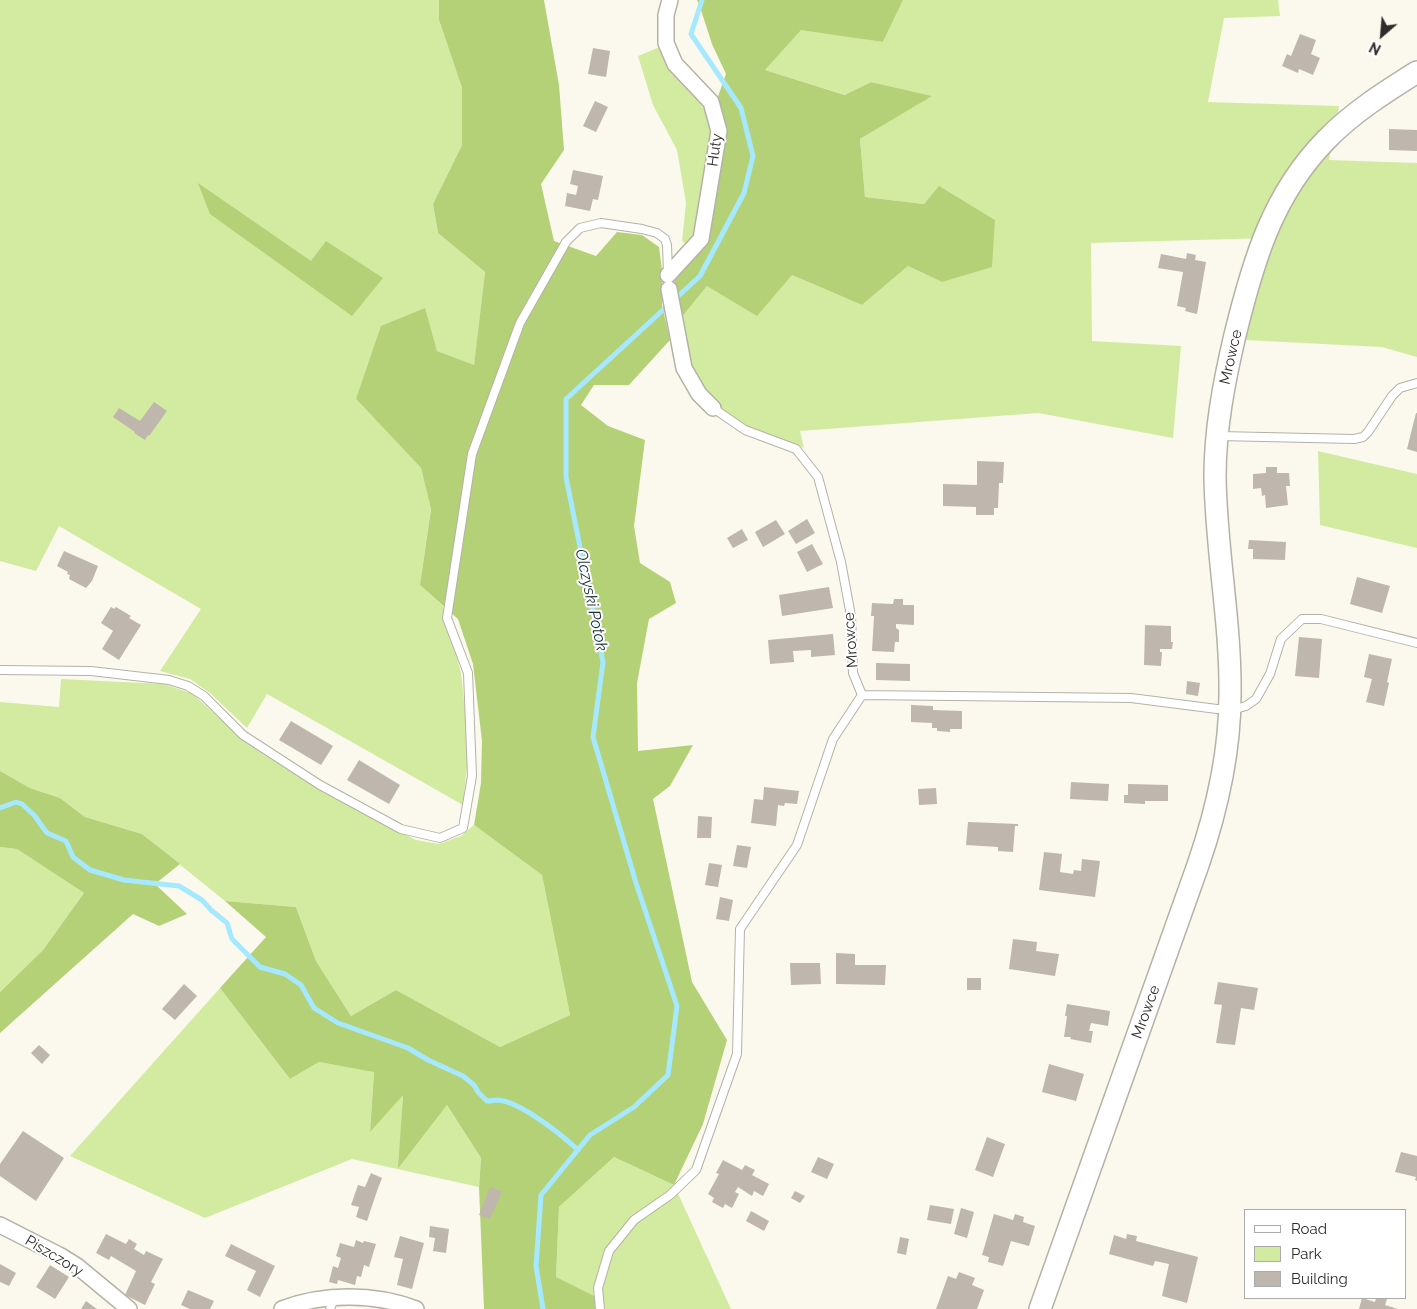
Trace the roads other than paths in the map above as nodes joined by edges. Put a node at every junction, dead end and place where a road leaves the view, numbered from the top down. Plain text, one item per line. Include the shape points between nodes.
1 (670, 0) edge
2 (1417, 72) edge
3 (668, 282) junction
4 (1417, 383) edge
5 (713, 408) joint
6 (1217, 436) junction
7 (1417, 643) edge
8 (0, 670) edge
9 (862, 695) junction
10 (1230, 709) junction
11 (0, 1225) edge
12 (332, 1304) edge
13 (129, 1309) edge
14 (282, 1309) edge
15 (416, 1309) edge
16 (600, 1309) edge
17 (1040, 1309) edge

1 - 3 street, Huty via 666,15 666,43 675,64 711,102 720,131 701,239
2 - 6 street, Mrowce via 1330,135 1307,161 1280,202 1263,238 1244,298 1226,373
3 - 5 street, Mrowce via 684,368 699,394
3 - 8 lane via 667,246 665,239 657,234 601,223 580,228 566,242 520,323 472,454 447,618 468,673 472,776 463,828 440,838 401,829 320,785 243,735 204,696 188,686 169,680 91,671
4 - 6 lane via 1400,388 1392,396 1363,437
5 - 9 lane, Mrowce via 745,430 796,449 818,477 841,562 851,616 853,673
6 - 10 street, Mrowce via 1216,512 1228,642
7 - 10 lane via 1321,618 1302,618 1281,639 1270,674 1256,699 1246,706
9 - 10 lane via 1131,698
9 - 16 lane via 833,739 797,846 740,929 737,1054 696,1170 670,1195 634,1220 609,1251 598,1288
10 - 17 street, Mrowce via 1221,785 1204,846
11 - 13 street, Piszczory via 77,1266
12 - 14 street via 294,1304
12 - 15 street via 377,1299

